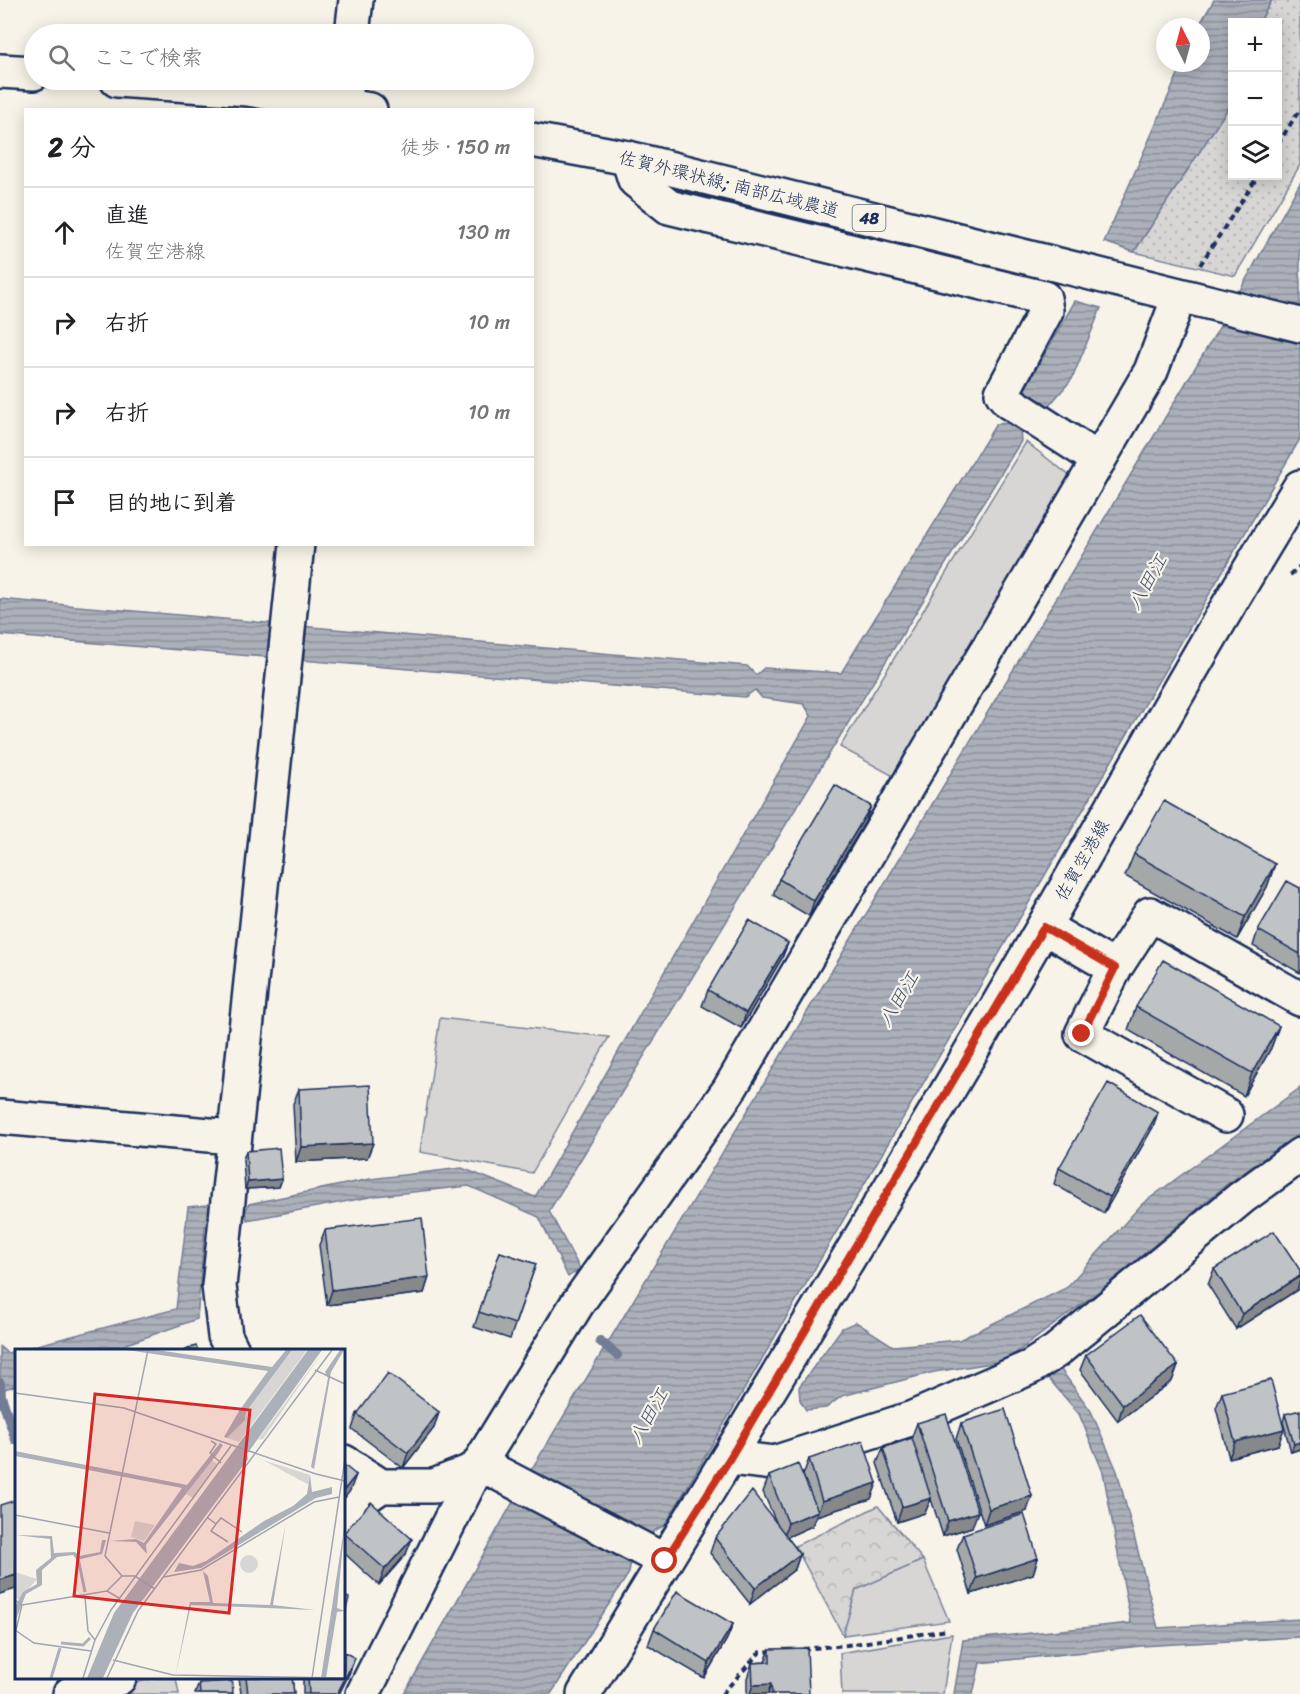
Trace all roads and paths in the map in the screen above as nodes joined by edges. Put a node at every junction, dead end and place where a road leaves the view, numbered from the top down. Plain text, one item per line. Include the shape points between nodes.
1 (356, 0) edge
2 (353, 24) edge
3 (0, 71) edge
4 (24, 72) edge
5 (257, 90) edge
6 (352, 101) edge
7 (1300, 109) edge
8 (1282, 138) edge
9 (534, 140) edge
10 (628, 158) junction
11 (1254, 180) edge
12 (1197, 269) dead end
13 (1173, 313) dead end
14 (1300, 325) edge
15 (1099, 460) junction
16 (1300, 487) edge
17 (297, 546) edge
18 (1044, 927) junction
19 (1115, 968) junction
20 (1300, 999) edge
21 (1226, 1114) dead end
22 (0, 1117) edge
23 (233, 1137) junction
24 (1300, 1155) edge
25 (232, 1349) edge
26 (730, 1458) junction
27 (345, 1463) edge
28 (484, 1469) junction
29 (381, 1486) junction
30 (345, 1523) edge
31 (660, 1558) junction
32 (948, 1630) dead end
33 (792, 1649) edge
34 (782, 1650) edge
35 (364, 1674) edge
36 (114, 1679) edge
37 (83, 1692) edge
38 (584, 1694) edge
39 (722, 1694) edge

1 - 2 street
3 - 4 street
5 - 6 street
7 - 8 path
9 - 10 street, 佐賀外環状線; 南部広域農道 / 48
10 - 14 street, 佐賀外環状線; 南部広域農道 / 48
10 - 15 street via 635,180 669,207 1044,298 1046,311 1002,393 1009,402
11 - 12 path
13 - 15 street via 1151,370
15 - 28 street via 729,1090 577,1304
16 - 18 street, 佐賀空港線 via 1229,602
17 - 23 street
18 - 19 street
18 - 26 street, 佐賀空港線
19 - 20 street via 1150,914
19 - 21 street via 1082,1034
22 - 23 street
23 - 25 street via 219,1286 225,1335
24 - 26 street via 1241,1197 1043,1359 913,1418 774,1463
26 - 31 street, 佐賀空港線
27 - 29 street
28 - 29 street via 434,1486
28 - 31 street
28 - 35 street
29 - 30 street via 365,1497
31 - 38 street, 佐賀空港線
32 - 33 path
34 - 39 path via 760,1652
36 - 37 street

